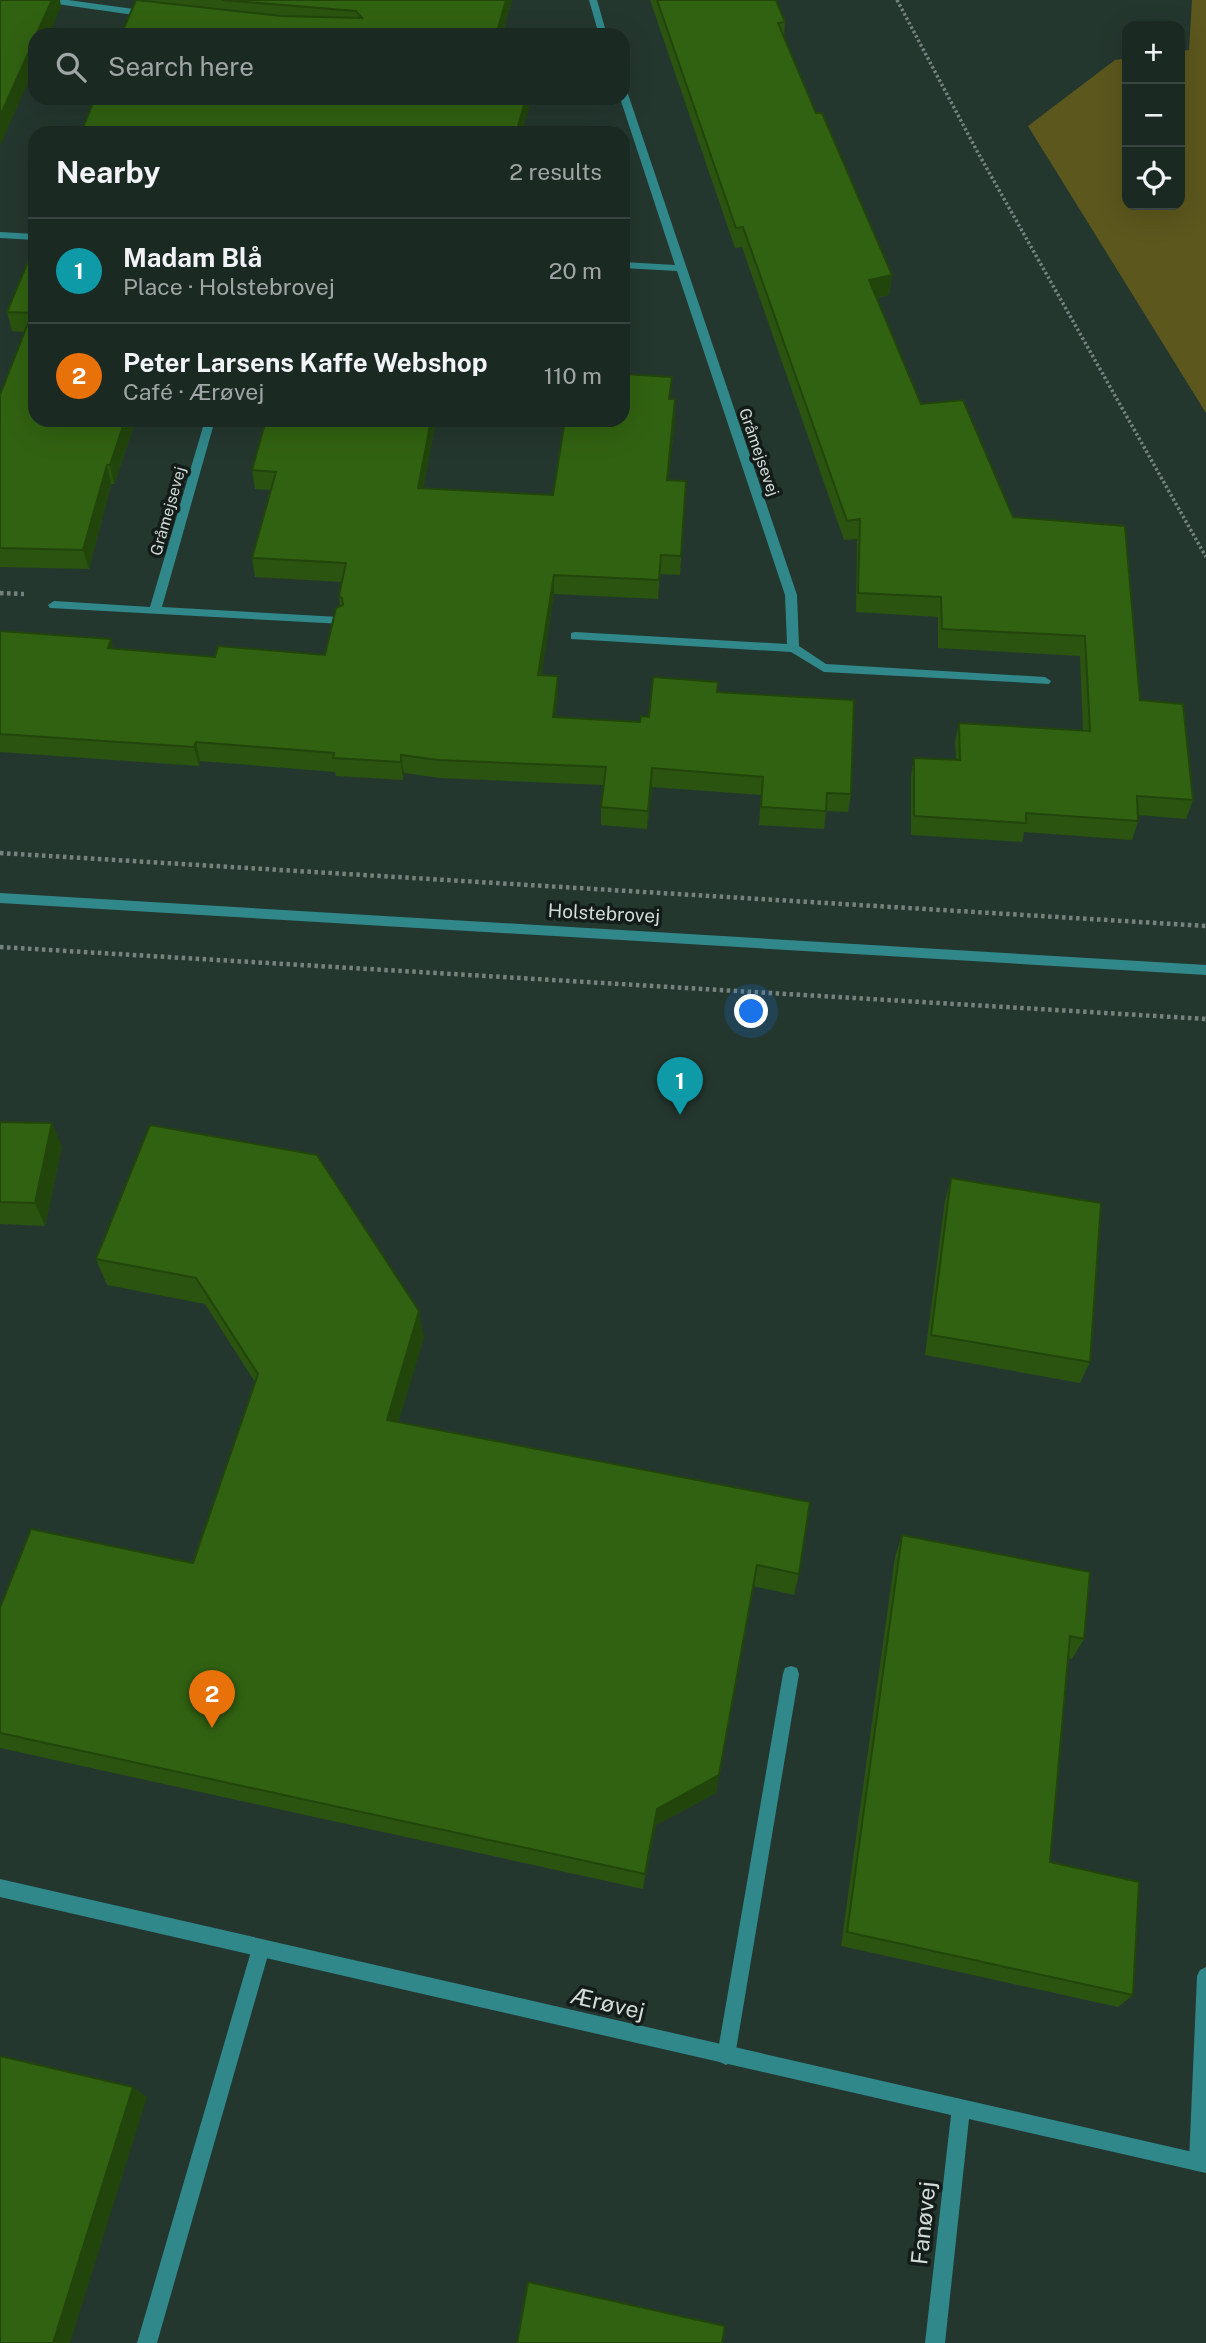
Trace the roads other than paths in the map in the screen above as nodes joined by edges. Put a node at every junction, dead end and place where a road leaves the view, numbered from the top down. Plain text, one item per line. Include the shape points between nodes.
1 (50, 0) edge
2 (593, 0) edge
3 (163, 16) edge
4 (601, 28) edge
5 (627, 105) edge
6 (0, 235) edge
7 (28, 237) edge
8 (630, 265) edge
9 (681, 268) junction
10 (208, 427) edge
11 (54, 606) dead end
12 (155, 610) junction
13 (339, 621) edge
14 (575, 636) dead end
15 (793, 648) junction
16 (1045, 681) dead end
17 (0, 898) edge
18 (1206, 970) edge
19 (791, 1674) dead end
20 (0, 1888) edge
21 (261, 1948) junction
22 (1206, 1976) edge
23 (726, 2056) junction
24 (961, 2109) junction
25 (1202, 2163) edge
26 (147, 2343) edge
27 (934, 2343) edge

1 - 3 street
2 - 4 street
5 - 9 street, Gråmejsevej
6 - 7 street
8 - 9 street
9 - 15 street, Gråmejsevej via 791,595
10 - 12 street, Gråmejsevej
11 - 12 street
12 - 13 street
14 - 15 street
15 - 16 street via 824,668
17 - 18 street, Holstebrovej
19 - 23 street
20 - 21 street, Ærøvej
21 - 23 street, Ærøvej
21 - 26 street
22 - 25 street
23 - 24 street, Ærøvej
24 - 25 street, Ærøvej
24 - 27 street, Fanøvej

